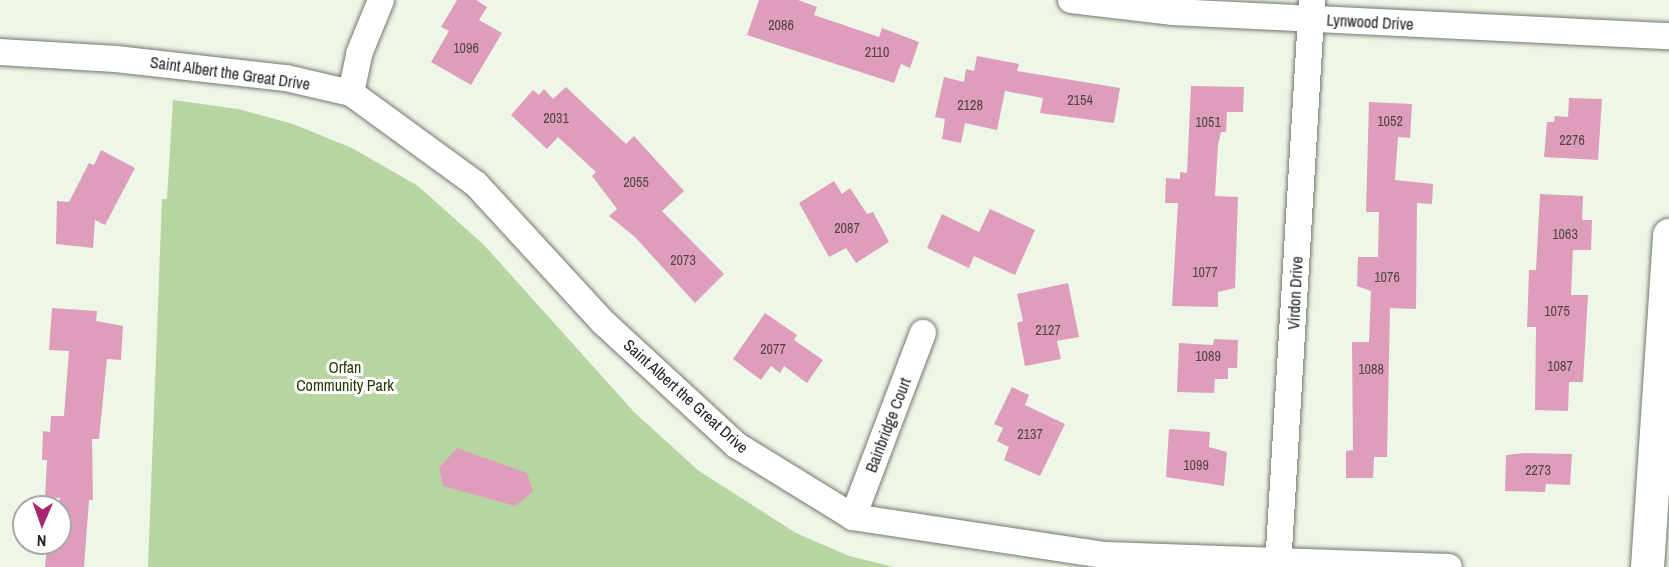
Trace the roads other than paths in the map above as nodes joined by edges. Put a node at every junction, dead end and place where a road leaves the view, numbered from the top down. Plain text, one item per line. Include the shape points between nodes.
1 (381, 0) edge
2 (1071, 0) edge
3 (1312, 10) edge
4 (1669, 36) edge
5 (0, 52) edge
6 (351, 93) junction
7 (1669, 235) edge
8 (923, 333) dead end
9 (854, 517) junction
10 (1278, 564) edge
11 (1449, 567) edge
12 (1647, 567) edge

1 - 6 street via 359,54
2 - 3 street, Lynwood Drive via 1173,12
3 - 4 street, Lynwood Drive
3 - 10 street, Virdon Drive
5 - 6 street, Saint Albert the Great Drive via 116,59 263,75
6 - 9 street, Saint Albert the Great Drive via 476,184 604,323 736,445
7 - 12 street
8 - 9 street, Bainbridge Court
9 - 10 street, Saint Albert the Great Drive via 1105,555
10 - 11 street, Saint Albert the Great Drive

